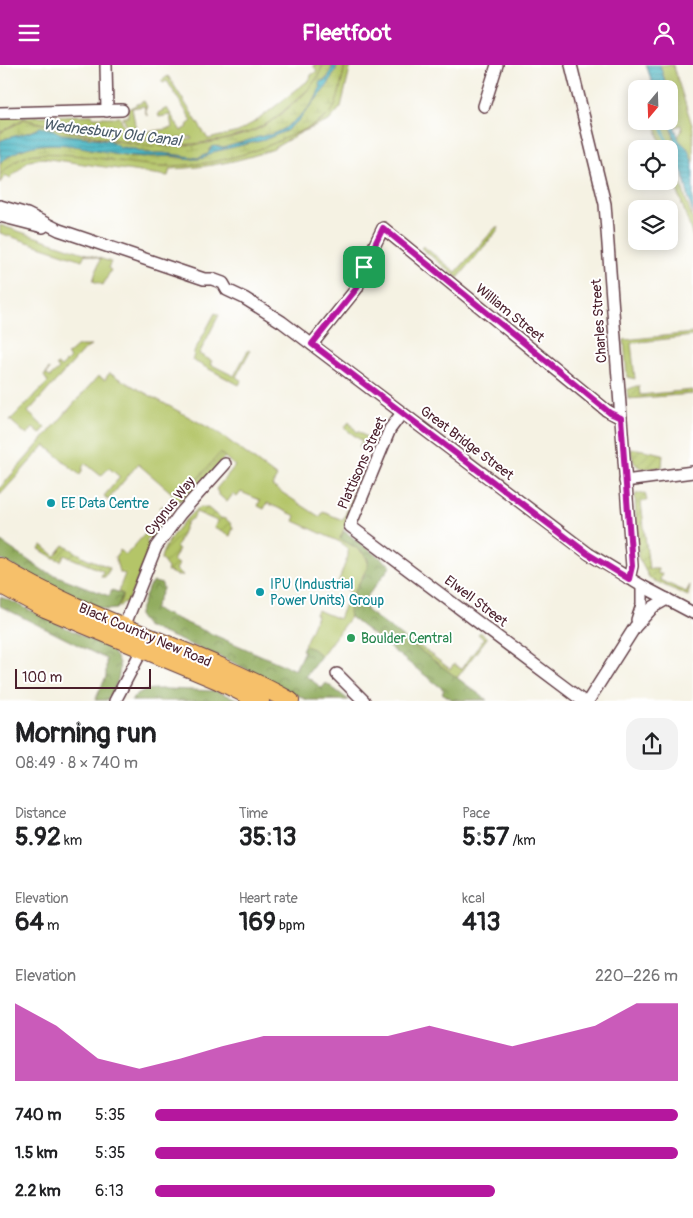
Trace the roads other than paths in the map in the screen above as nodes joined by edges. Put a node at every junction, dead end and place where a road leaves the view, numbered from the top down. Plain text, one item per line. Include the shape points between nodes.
1 (497, 65) edge
2 (571, 65) edge
3 (107, 66) edge
4 (484, 106) dead end
5 (122, 110) dead end
6 (107, 111) junction
7 (0, 113) edge
8 (0, 206) edge
9 (0, 216) edge
10 (59, 230) junction
11 (312, 344) junction
12 (402, 413) junction
13 (621, 418) junction
14 (224, 464) dead end
15 (693, 472) edge
16 (625, 481) junction
17 (350, 526) joint
18 (0, 567) edge
19 (629, 579) junction
20 (0, 584) edge
21 (642, 586) junction
22 (667, 599) junction
23 (693, 613) edge
24 (124, 627) junction
25 (635, 627) junction
26 (143, 648) junction
27 (337, 674) dead end
28 (115, 701) edge
29 (260, 701) edge
30 (290, 701) edge
31 (364, 701) edge
32 (583, 701) edge
33 (588, 701) edge

1 - 4 street
2 - 13 street, Charles Street via 605,204
3 - 6 street
5 - 6 street
6 - 7 street
8 - 10 street, Great Bridge Street via 27,214
9 - 10 street, Great Bridge Street
10 - 11 street, Great Bridge Street via 204,279 209,286 244,298
11 - 12 street, Great Bridge Street
11 - 13 street, William Street via 357,288 383,228 610,413
12 - 17 street, Plattisons Street via 390,429
12 - 19 street, Great Bridge Street via 588,554
13 - 16 street, Charles Street
14 - 24 street, Cygnus Way via 156,547
15 - 16 street
16 - 19 street, Charles Street via 632,566
17 - 32 street, Elwell Street
18 - 24 highway, Black Country New Road
19 - 21 street, Great Bridge Street
20 - 26 highway, Black Country New Road via 45,607
21 - 22 street, Great Bridge Street
21 - 25 street via 642,605
22 - 23 street, Great Bridge Street
22 - 25 street via 653,607
24 - 30 highway, Black Country New Road via 187,651
25 - 33 street
26 - 28 street
26 - 29 highway, Black Country New Road
27 - 31 street

